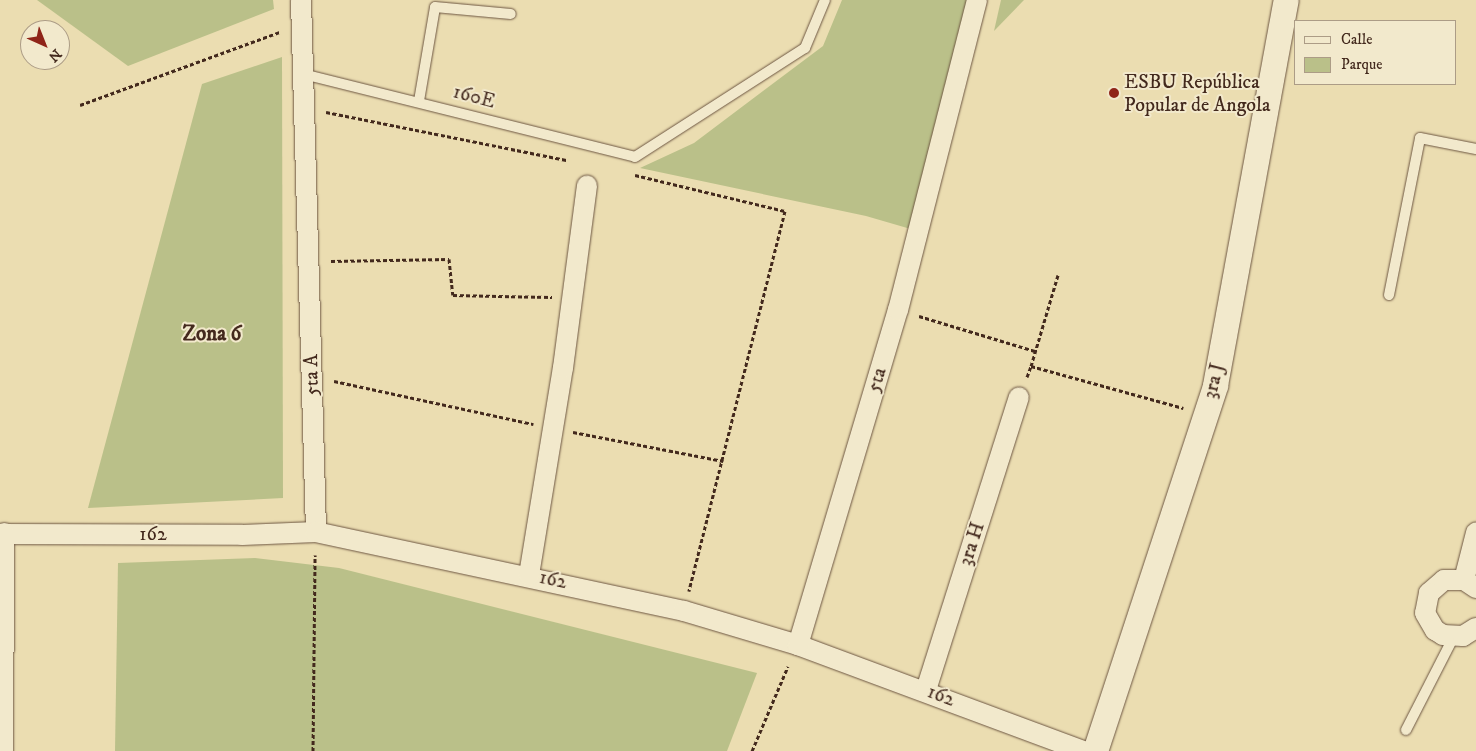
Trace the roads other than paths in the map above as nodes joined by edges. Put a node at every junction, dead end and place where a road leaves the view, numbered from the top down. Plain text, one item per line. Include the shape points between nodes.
1 (302, 0) edge
2 (825, 0) edge
3 (977, 0) edge
4 (1286, 0) edge
5 (511, 14) dead end
6 (303, 74) junction
7 (419, 101) junction
8 (1476, 149) edge
9 (587, 186) dead end
10 (1388, 294) dead end
11 (1019, 397) dead end
12 (316, 532) junction
13 (2, 534) edge
14 (1476, 534) edge
15 (529, 575) junction
16 (1470, 584) edge
17 (1476, 628) edge
18 (1453, 638) junction
19 (798, 644) junction
20 (926, 690) junction
21 (1406, 730) dead end
22 (3, 751) edge
23 (1083, 751) edge
24 (1095, 751) edge

1 - 6 street, 5ta A
2 - 7 lane, 160E via 806,48 635,156 590,148
3 - 19 street, 5ta via 898,310
4 - 24 street, 3ra J via 1215,385
5 - 7 lane via 435,7
6 - 7 lane, 160E
6 - 12 street, 5ta A
8 - 10 lane via 1420,138
9 - 15 street
11 - 20 street, 3ra H
12 - 13 street, 162 via 242,535
12 - 15 street, 162
13 - 22 street
14 - 16 street
15 - 19 street, 162 via 684,610
16 - 18 street via 1444,580 1429,593 1425,603 1425,613 1435,630
17 - 18 street
18 - 21 lane
19 - 20 street, 162
20 - 23 street, 162

